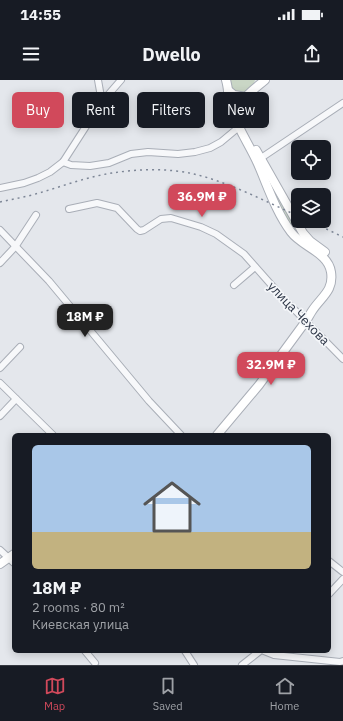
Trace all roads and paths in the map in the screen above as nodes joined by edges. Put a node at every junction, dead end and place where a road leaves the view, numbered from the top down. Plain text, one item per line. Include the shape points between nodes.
1 (98, 80) edge
2 (121, 80) edge
3 (226, 80) edge
4 (261, 82) edge
5 (228, 90) joint
6 (100, 92) edge
7 (111, 92) edge
8 (230, 92) edge
9 (251, 92) edge
10 (343, 103) edge
11 (85, 128) edge
12 (238, 128) edge
13 (240, 128) edge
14 (244, 128) edge
15 (264, 156) dead end
16 (63, 162) junction
17 (0, 188) edge
18 (69, 209) dead end
19 (36, 215) dead end
20 (0, 230) edge
21 (16, 247) junction
22 (0, 263) edge
23 (255, 267) junction
24 (234, 285) dead end
25 (306, 321) junction
26 (20, 347) dead end
27 (343, 359) edge
28 (0, 368) edge
29 (0, 383) edge
30 (16, 399) junction
31 (0, 416) edge
32 (50, 433) edge
33 (179, 433) edge
34 (219, 433) edge
35 (0, 550) edge
36 (12, 559) edge
37 (331, 563) edge
38 (0, 564) edge
39 (343, 572) edge
40 (343, 579) edge
41 (331, 592) edge
42 (87, 653) edge
43 (186, 653) edge
44 (257, 653) edge
45 (269, 653) edge
46 (343, 661) edge
47 (95, 663) dead end
48 (194, 665) edge
49 (242, 665) edge

1 - 6 street
2 - 7 street
3 - 5 main road
4 - 9 main road
5 - 8 main road
10 - 15 street
11 - 16 street
12 - 16 street via 221,142 195,152 131,154 109,163 90,166
13 - 25 main road via 278,212 292,233 325,258 329,264 332,279 330,286
14 - 25 main road via 303,233 325,251 334,265 337,280 332,293
16 - 17 street via 38,178
18 - 23 street, улица Чехова via 96,203 117,208 140,231 161,219 171,218 187,222 216,234 244,254
19 - 21 street
20 - 21 street
21 - 22 street
21 - 33 street via 49,281 149,401
23 - 24 street
23 - 25 street, улица Чехова
25 - 27 street, улица Чехова
25 - 34 main road via 259,385
26 - 28 street
29 - 30 street
30 - 31 street
30 - 32 street
35 - 36 street
36 - 38 main road
37 - 39 street
40 - 41 street
42 - 47 street
43 - 48 street
44 - 49 street
45 - 46 street

